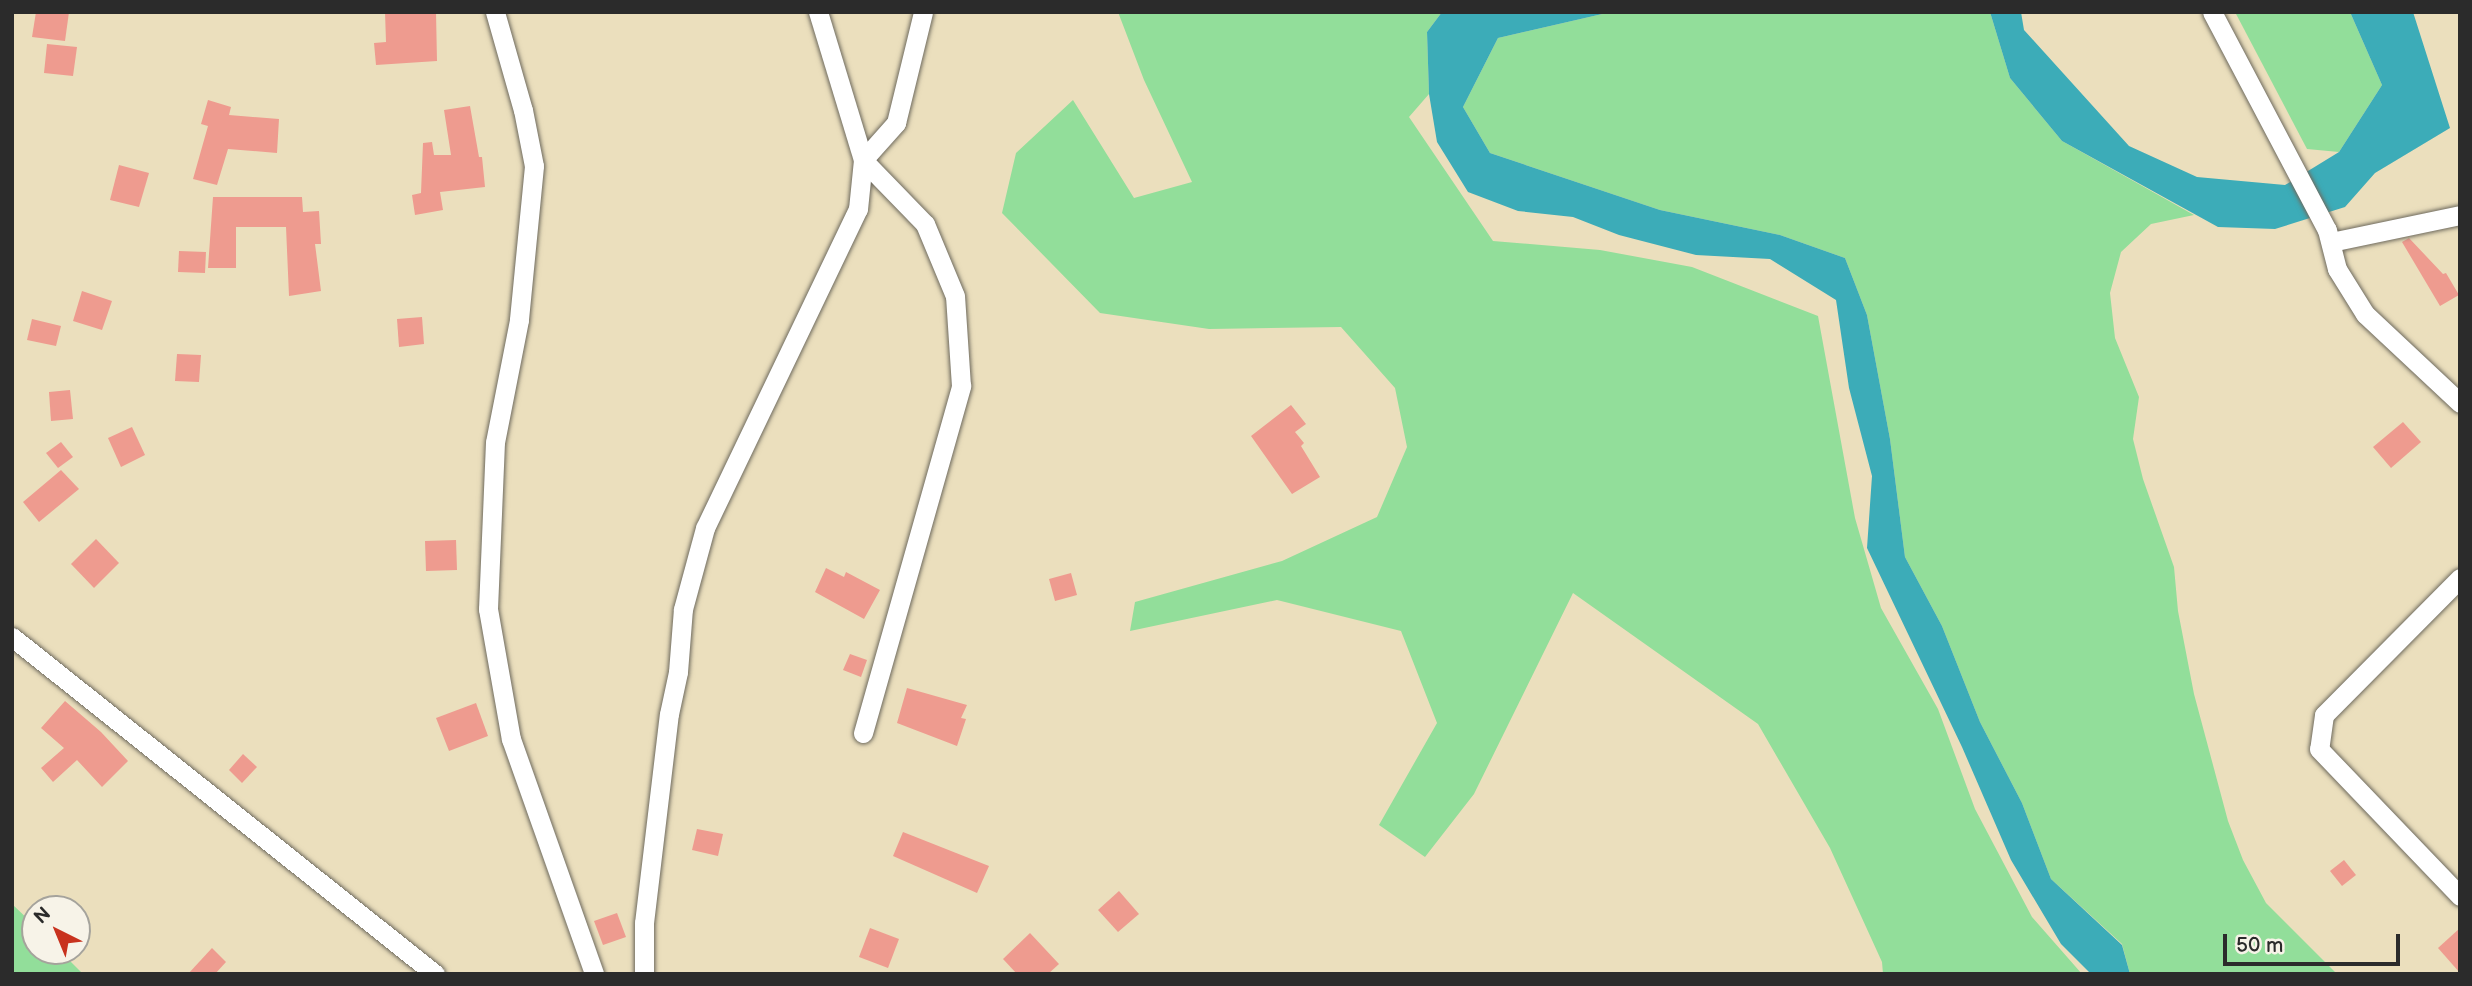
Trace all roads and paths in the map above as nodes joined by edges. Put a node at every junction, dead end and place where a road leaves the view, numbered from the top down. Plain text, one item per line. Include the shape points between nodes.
1 (495, 12) edge
2 (818, 12) edge
3 (923, 12) edge
4 (2212, 12) edge
5 (863, 160) junction
6 (2460, 215) edge
7 (2329, 236) junction
8 (2460, 403) edge
9 (2460, 579) edge
10 (12, 636) edge
11 (863, 733) dead end
12 (2460, 896) edge
13 (435, 974) edge
14 (594, 974) edge
15 (644, 974) edge

1 - 14 street via 534,166 519,320 495,442 488,609 510,739
2 - 5 street
3 - 5 street via 896,123
4 - 7 street
5 - 11 street via 925,224 955,296 961,386
5 - 15 street via 858,209 705,528 686,598 644,923
6 - 7 street
7 - 8 street via 2337,269 2365,314
9 - 12 street via 2324,715 2319,748
10 - 13 street

